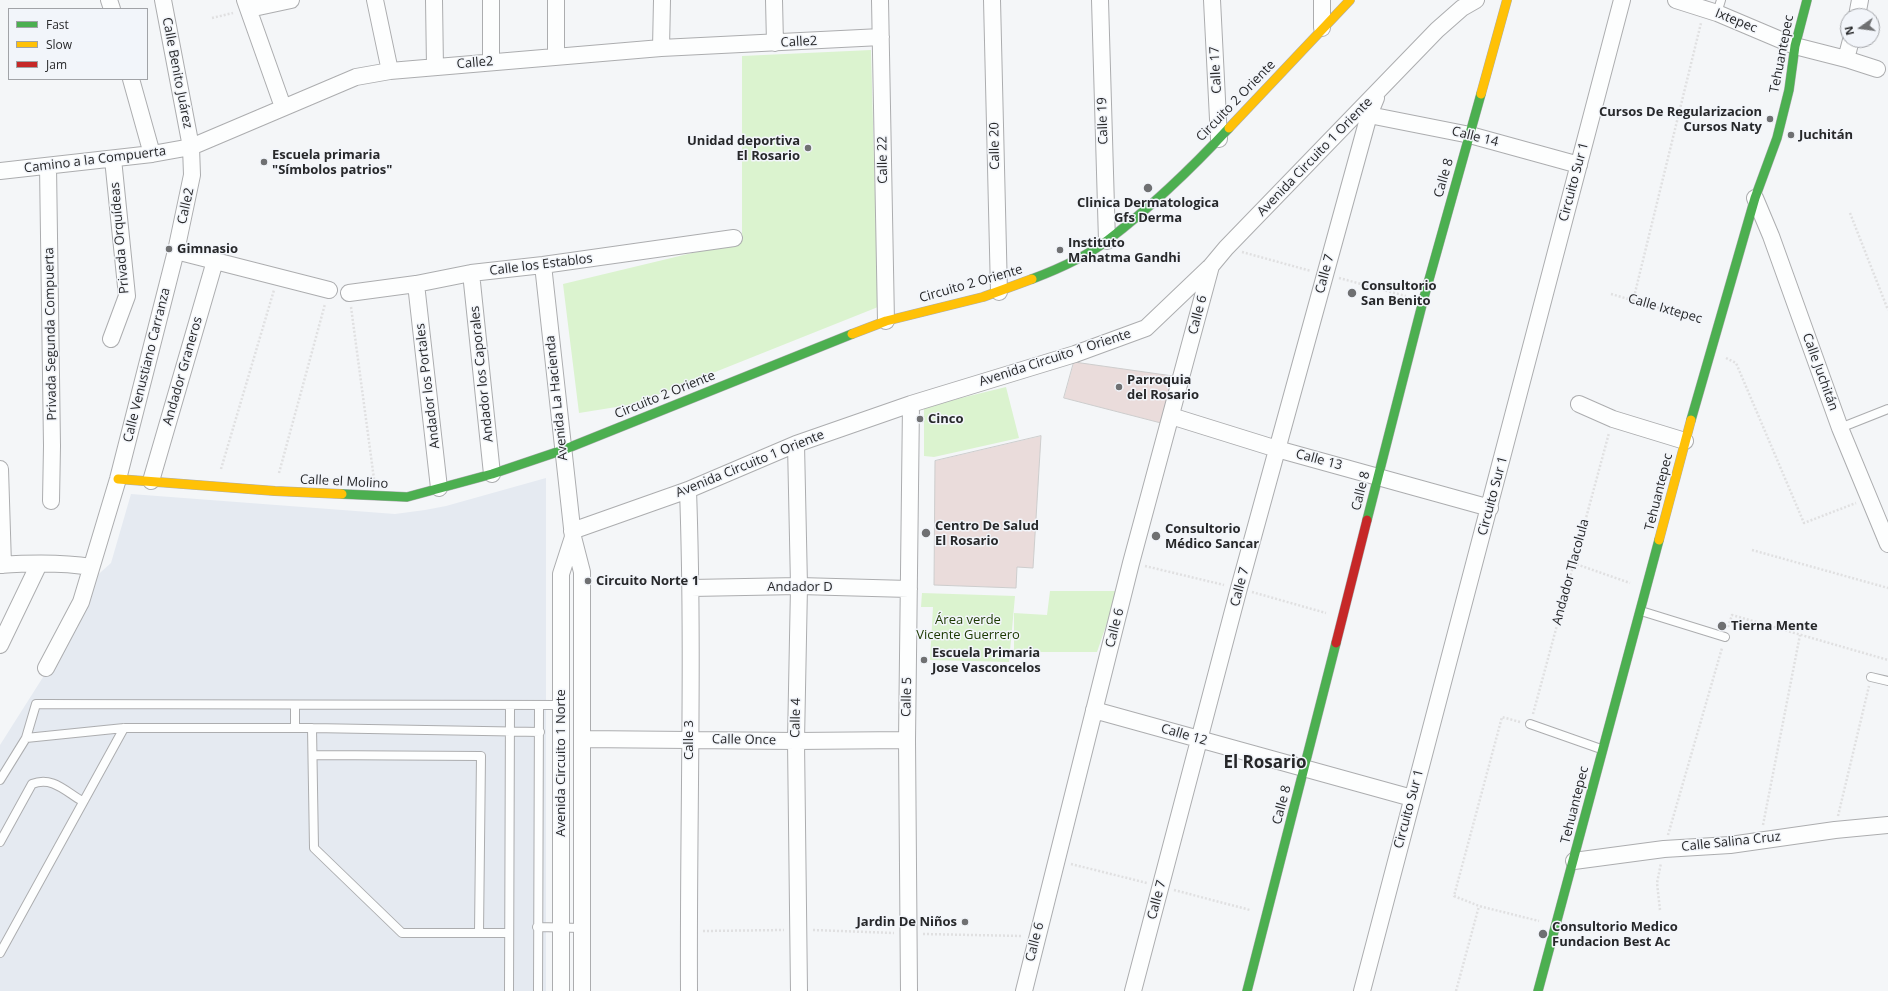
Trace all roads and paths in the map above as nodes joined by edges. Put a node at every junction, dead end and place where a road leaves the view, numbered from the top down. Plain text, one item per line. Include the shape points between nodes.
1 (163, 0) edge
2 (290, 0) edge
3 (375, 0) edge
4 (434, 0) edge
5 (491, 0) edge
6 (556, 0) edge
7 (662, 0) edge
8 (774, 0) edge
9 (880, 0) edge
10 (992, 0) edge
11 (1100, 0) edge
12 (1212, 0) edge
13 (1322, 0) edge
14 (1350, 0) edge
15 (1476, 0) edge
16 (1507, 0) edge
17 (1622, 0) edge
18 (1676, 0) edge
19 (1807, 0) edge
20 (247, 4) edge
21 (1714, 7) edge
22 (212, 18) dead end
23 (1322, 28) junction
24 (881, 37) junction
25 (775, 43) junction
26 (1795, 46) junction
27 (661, 48) junction
28 (1849, 48) edge
29 (556, 56) junction
30 (1846, 59) junction
31 (491, 62) junction
32 (436, 67) junction
33 (1877, 69) dead end
34 (390, 71) junction
35 (131, 80) edge
36 (1378, 91) junction
37 (284, 106) junction
38 (1369, 115) junction
39 (1470, 135) junction
40 (1219, 139) junction
41 (191, 147) junction
42 (152, 154) junction
43 (113, 159) junction
44 (1579, 165) junction
45 (48, 166) junction
46 (0, 171) edge
47 (1755, 198) junction
48 (1850, 213) dead end
49 (734, 238) dead end
50 (1106, 241) junction
51 (176, 251) junction
52 (215, 261) junction
53 (543, 265) junction
54 (1211, 266) junction
55 (471, 273) junction
56 (278, 277) junction
57 (416, 284) junction
58 (329, 290) joint
59 (999, 292) junction
60 (349, 293) joint
61 (1611, 294) dead end
62 (1633, 301) junction
63 (1888, 310) edge
64 (886, 321) junction
65 (1719, 325) junction
66 (111, 339) dead end
67 (1710, 351) junction
68 (911, 404) junction
69 (1579, 404) dead end
70 (1888, 409) edge
71 (1171, 416) junction
72 (1613, 420) junction
73 (1840, 428) junction
74 (1685, 441) junction
75 (796, 444) junction
76 (1277, 449) junction
77 (563, 450) junction
78 (0, 469) edge
79 (492, 474) junction
80 (1378, 477) junction
81 (118, 479) junction
82 (151, 481) junction
83 (216, 485) junction
84 (439, 488) junction
85 (688, 490) junction
86 (275, 491) junction
87 (376, 497) junction
88 (1870, 498) junction
89 (51, 501) dead end
90 (1490, 508) junction
91 (572, 534) junction
92 (1888, 544) edge
93 (1752, 550) dead end
94 (1573, 563) junction
95 (39, 564) junction
96 (1, 565) edge
97 (84, 566) junction
98 (800, 586) junction
99 (691, 588) junction
100 (1888, 588) edge
101 (909, 589) junction
102 (1647, 589) junction
103 (1641, 611) junction
104 (1800, 635) junction
105 (1725, 637) junction
106 (0, 645) edge
107 (1888, 660) edge
108 (46, 668) dead end
109 (1871, 677) joint
110 (1888, 681) edge
111 (295, 705) junction
112 (539, 705) junction
113 (562, 705) junction
114 (510, 706) junction
115 (1094, 710) junction
116 (1530, 724) junction
117 (124, 728) junction
118 (295, 728) junction
119 (312, 728) junction
120 (510, 732) junction
121 (540, 732) junction
122 (26, 738) junction
123 (582, 739) junction
124 (689, 739) junction
125 (1200, 739) junction
126 (907, 740) junction
127 (796, 741) junction
128 (1603, 750) junction
129 (313, 755) junction
130 (1305, 769) junction
131 (0, 780) edge
132 (1412, 798) junction
133 (82, 801) junction
134 (1888, 825) edge
135 (1835, 830) junction
136 (1760, 839) junction
137 (0, 842) edge
138 (1664, 849) junction
139 (1574, 861) junction
140 (1479, 906) junction
141 (1660, 910) dead end
142 (1556, 925) junction
143 (537, 927) junction
144 (561, 928) junction
145 (582, 928) junction
146 (799, 929) junction
147 (479, 932) junction
148 (689, 932) junction
149 (509, 933) junction
150 (909, 933) junction
151 (1037, 936) junction
152 (0, 953) edge
153 (509, 991) edge
154 (538, 991) edge
155 (561, 991) edge
156 (582, 991) edge
157 (689, 991) edge
158 (799, 991) edge
159 (909, 991) edge
160 (1024, 991) edge
161 (1133, 991) edge
162 (1247, 991) edge
163 (1362, 991) edge
164 (1456, 991) edge
165 (1538, 991) edge

1 - 41 street, Calle Benito Juárez
2 - 20 street
3 - 34 street
4 - 32 street
5 - 31 street
6 - 29 street
7 - 27 street
8 - 25 street
9 - 24 street, Calle 22
10 - 59 street, Calle 20
11 - 50 street, Calle 19
12 - 40 street, Calle 17
13 - 23 street
14 - 23 street, Circuito 2 Oriente
15 - 36 street, Avenida Circuito 1 Oriente via 1462,8 1437,30
16 - 39 street, Calle 8
17 - 44 street, Circuito Sur 1
18 - 21 street, Ixtepec
19 - 26 street, Tehuantepec
20 - 22 path
20 - 37 street
21 - 26 street, Ixtepec
21 - 62 path
23 - 40 street, Circuito 2 Oriente
24 - 25 street, Calle2
24 - 64 street, Calle 22
25 - 27 street, Calle2
26 - 30 street
26 - 47 street, Tehuantepec via 1789,90 1777,138
27 - 29 street, Calle2
28 - 30 street
29 - 31 street, Calle2
30 - 33 street
31 - 32 street, Calle2
32 - 34 street, Calle2
34 - 37 street, Calle2 via 356,77
35 - 42 street
36 - 38 street, Calle 7
36 - 54 street, Avenida Circuito 1 Oriente
37 - 41 street, Calle2
38 - 39 street, Calle 14
38 - 76 street, Calle 7
39 - 44 street, Calle 14
39 - 80 street, Calle 8
40 - 50 street, Circuito 2 Oriente via 1158,197
41 - 42 street, Camino a la Compuerta
41 - 51 street, Calle2 via 192,175
42 - 43 street, Camino a la Compuerta
43 - 45 street, Camino a la Compuerta
43 - 66 street, Privada Orquídeas via 127,296
44 - 90 street, Circuito Sur 1
45 - 46 street, Camino a la Compuerta
45 - 89 street, Privada Segunda Compuerta
47 - 65 street, Tehuantepec
47 - 73 street, Calle Juchitán
48 - 63 path
49 - 53 street, Calle los Establos
50 - 59 street, Circuito 2 Oriente via 1056,270
51 - 52 street
51 - 81 street, Calle Venustiano Carranza
52 - 56 street
52 - 82 street, Andador Graneros
53 - 55 street, Calle los Establos
53 - 77 street, Avenida La Hacienda
54 - 68 street, Avenida Circuito 1 Oriente via 1146,328 1075,354
54 - 71 street, Calle 6
55 - 57 street, Calle los Establos
55 - 79 street, Andador los Caporales
56 - 58 street
56 - 83 path
57 - 60 street, Calle los Establos
57 - 84 street, Andador los Portales
58 - 86 path
59 - 64 street, Circuito 2 Oriente
60 - 87 path
61 - 62 path, Calle Ixtepec
62 - 65 path, Calle Ixtepec
64 - 77 street, Circuito 2 Oriente
65 - 67 street, Tehuantepec
67 - 74 street, Tehuantepec
67 - 88 path via 1736,363 1804,523
68 - 75 street, Avenida Circuito 1 Oriente
68 - 101 street, Calle 5
69 - 72 street
70 - 73 lane
71 - 76 street, Calle 13
71 - 115 street, Calle 6
72 - 74 street
72 - 94 path, Andador Tlacolula
73 - 88 street, Calle Juchitán
74 - 102 street, Tehuantepec
75 - 85 street, Avenida Circuito 1 Oriente
75 - 98 street, Calle 4
76 - 80 street, Calle 13
76 - 125 street, Calle 7
77 - 79 street, Calle el Molino
77 - 91 street, Avenida La Hacienda
78 - 96 street
79 - 84 street, Calle el Molino
80 - 90 street, Calle 13
80 - 130 street, Calle 8
81 - 82 street, Calle el Molino
81 - 97 street, Calle Venustiano Carranza
82 - 83 street, Calle el Molino
83 - 86 street, Calle el Molino
84 - 87 street, Calle el Molino via 407,497
85 - 91 street, Avenida Circuito 1 Oriente
85 - 99 street, Calle 3
86 - 87 street, Calle el Molino
88 - 92 street, Calle Juchitán
90 - 132 street, Circuito Sur 1
91 - 113 street, Avenida Circuito 1 Norte via 562,574
91 - 123 street, Avenida Circuito 1 Norte via 582,572
93 - 100 path
94 - 102 path
94 - 116 path, Andador Tlacolula
95 - 96 street
95 - 97 street
95 - 106 street
97 - 108 street, Calle Venustiano Carranza via 81,602
98 - 99 street, Andador D
98 - 101 street, Andador D
98 - 127 street, Calle 4
99 - 124 street, Calle 3
101 - 126 street, Calle 5
102 - 103 street, Tehuantepec
103 - 105 lane
103 - 128 street, Tehuantepec
104 - 105 path via 1732,615
104 - 107 path
104 - 136 path
105 - 138 path
109 - 110 lane
109 - 135 path
111 - 114 lane
111 - 118 lane
111 - 122 lane via 36,704
112 - 113 lane
112 - 114 lane
112 - 121 lane
113 - 144 street, Avenida Circuito 1 Norte
114 - 120 lane
115 - 125 street, Calle 12
115 - 151 street, Calle 6
116 - 128 lane
116 - 140 path via 1502,717 1454,896
117 - 118 lane
117 - 122 lane
117 - 133 lane
118 - 119 lane
119 - 120 lane
119 - 129 lane
120 - 121 lane
120 - 149 lane
121 - 143 lane
122 - 131 lane
123 - 124 street, Calle Once
123 - 145 street, Avenida Circuito 1 Norte
124 - 127 street, Calle Once
124 - 148 street, Calle 3
125 - 130 street, Calle 12
125 - 161 street, Calle 7
126 - 127 street, Calle Once
126 - 150 street, Calle 5
127 - 146 street, Calle 4
128 - 139 street, Tehuantepec
129 - 147 lane via 314,848 402,933
129 - 147 lane via 481,756
130 - 132 street, Calle 12
130 - 162 street, Calle 8
132 - 163 street, Circuito Sur 1
133 - 137 lane via 49,781 32,784
133 - 152 lane
134 - 135 street, Calle Salina Cruz
135 - 136 street, Calle Salina Cruz
136 - 138 street, Calle Salina Cruz via 1730,845
138 - 139 street, Calle Salina Cruz
138 - 141 path via 1657,883
139 - 142 street, Tehuantepec
140 - 142 path
140 - 164 path
142 - 165 street, Tehuantepec
143 - 144 lane
143 - 154 lane
144 - 145 lane
144 - 155 street, Avenida Circuito 1 Norte
145 - 156 street, Avenida Circuito 1 Norte
146 - 148 path
146 - 150 path
146 - 158 street, Calle 4
147 - 149 lane
148 - 157 street, Calle 3
149 - 153 lane
150 - 151 path
150 - 159 street, Calle 5
151 - 160 street, Calle 6

